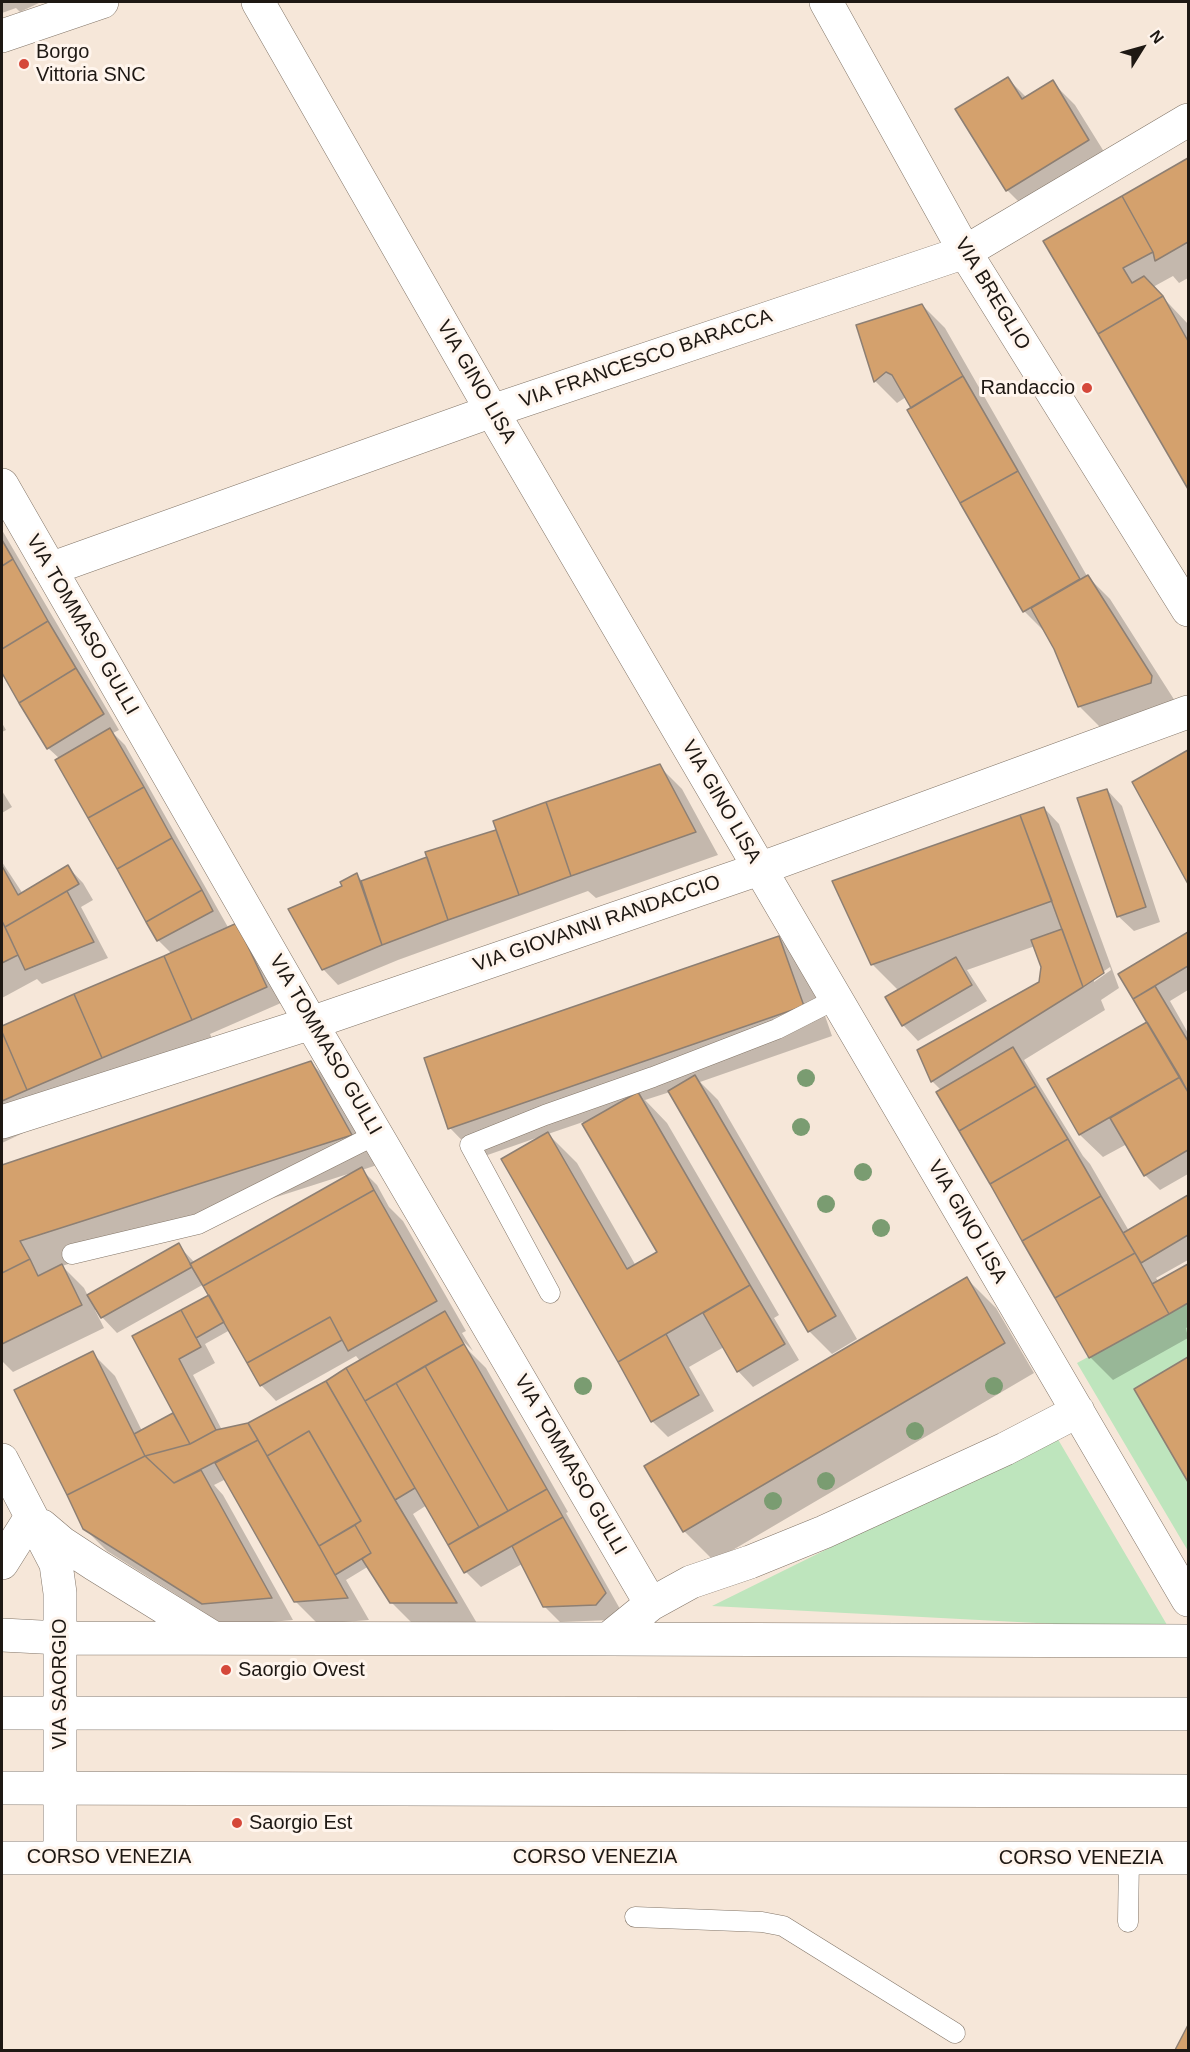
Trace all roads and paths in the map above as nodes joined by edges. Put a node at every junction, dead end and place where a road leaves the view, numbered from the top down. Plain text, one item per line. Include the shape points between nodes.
1 (102, 2) edge
2 (258, 2) edge
3 (826, 2) edge
4 (2, 36) edge
5 (1188, 120) edge
6 (965, 252) junction
7 (492, 411) junction
8 (2, 485) edge
9 (50, 569) junction
10 (1188, 610) edge
11 (1188, 712) edge
12 (759, 869) junction
13 (836, 999) junction
14 (311, 1023) junction
15 (2, 1122) edge
16 (377, 1134) junction
17 (72, 1254) dead end
18 (550, 1293) dead end
19 (1078, 1411) junction
20 (2, 1460) edge
21 (31, 1517) junction
22 (2, 1563) edge
23 (1188, 1600) edge
24 (651, 1604) junction
25 (2, 1635) edge
26 (212, 1637) junction
27 (60, 1638) junction
28 (608, 1639) junction
29 (1188, 1641) edge
30 (2, 1713) edge
31 (60, 1713) junction
32 (1188, 1714) edge
33 (60, 1787) junction
34 (2, 1788) edge
35 (1188, 1791) edge
36 (2, 1858) edge
37 (60, 1858) junction
38 (1129, 1858) junction
39 (1188, 1858) edge
40 (635, 1917) dead end
41 (1128, 1923) dead end
42 (955, 2033) dead end

1 - 4 street
2 - 7 street, VIA GINO LISA
3 - 6 street, VIA BREGLIO
5 - 6 street, VIA FRANCESCO BARACCA
6 - 7 street, VIA FRANCESCO BARACCA
6 - 10 street, VIA BREGLIO
7 - 9 street, VIA FRANCESCO BARACCA
7 - 12 street, VIA GINO LISA
8 - 9 street, VIA TOMMASO GULLI
9 - 14 street, VIA TOMMASO GULLI
11 - 12 street, VIA GIOVANNI RANDACCIO
12 - 13 street, VIA GINO LISA
12 - 14 street, VIA GIOVANNI RANDACCIO
13 - 18 lane via 777,1029 470,1145
13 - 19 street, VIA GINO LISA
14 - 15 street, VIA GIOVANNI RANDACCIO
14 - 16 street, VIA TOMMASO GULLI
16 - 17 lane via 198,1224
16 - 24 street, VIA TOMMASO GULLI
19 - 23 street, VIA GINO LISA
19 - 24 street via 911,1493 750,1562 691,1582
20 - 21 street, VIA SAORGIO
21 - 22 street
21 - 26 street, VIA SAORGIO via 70,1548
21 - 27 street, VIA SAORGIO via 56,1564
24 - 28 street
25 - 27 street
26 - 27 street
26 - 28 street
27 - 31 street, VIA SAORGIO
28 - 29 street
30 - 31 street
31 - 32 street
31 - 33 street, VIA SAORGIO
33 - 34 street
33 - 35 street
33 - 37 street, VIA SAORGIO
36 - 37 street, CORSO VENEZIA
37 - 38 street, CORSO VENEZIA
38 - 39 street, CORSO VENEZIA
38 - 41 lane
40 - 42 lane via 783,1926

